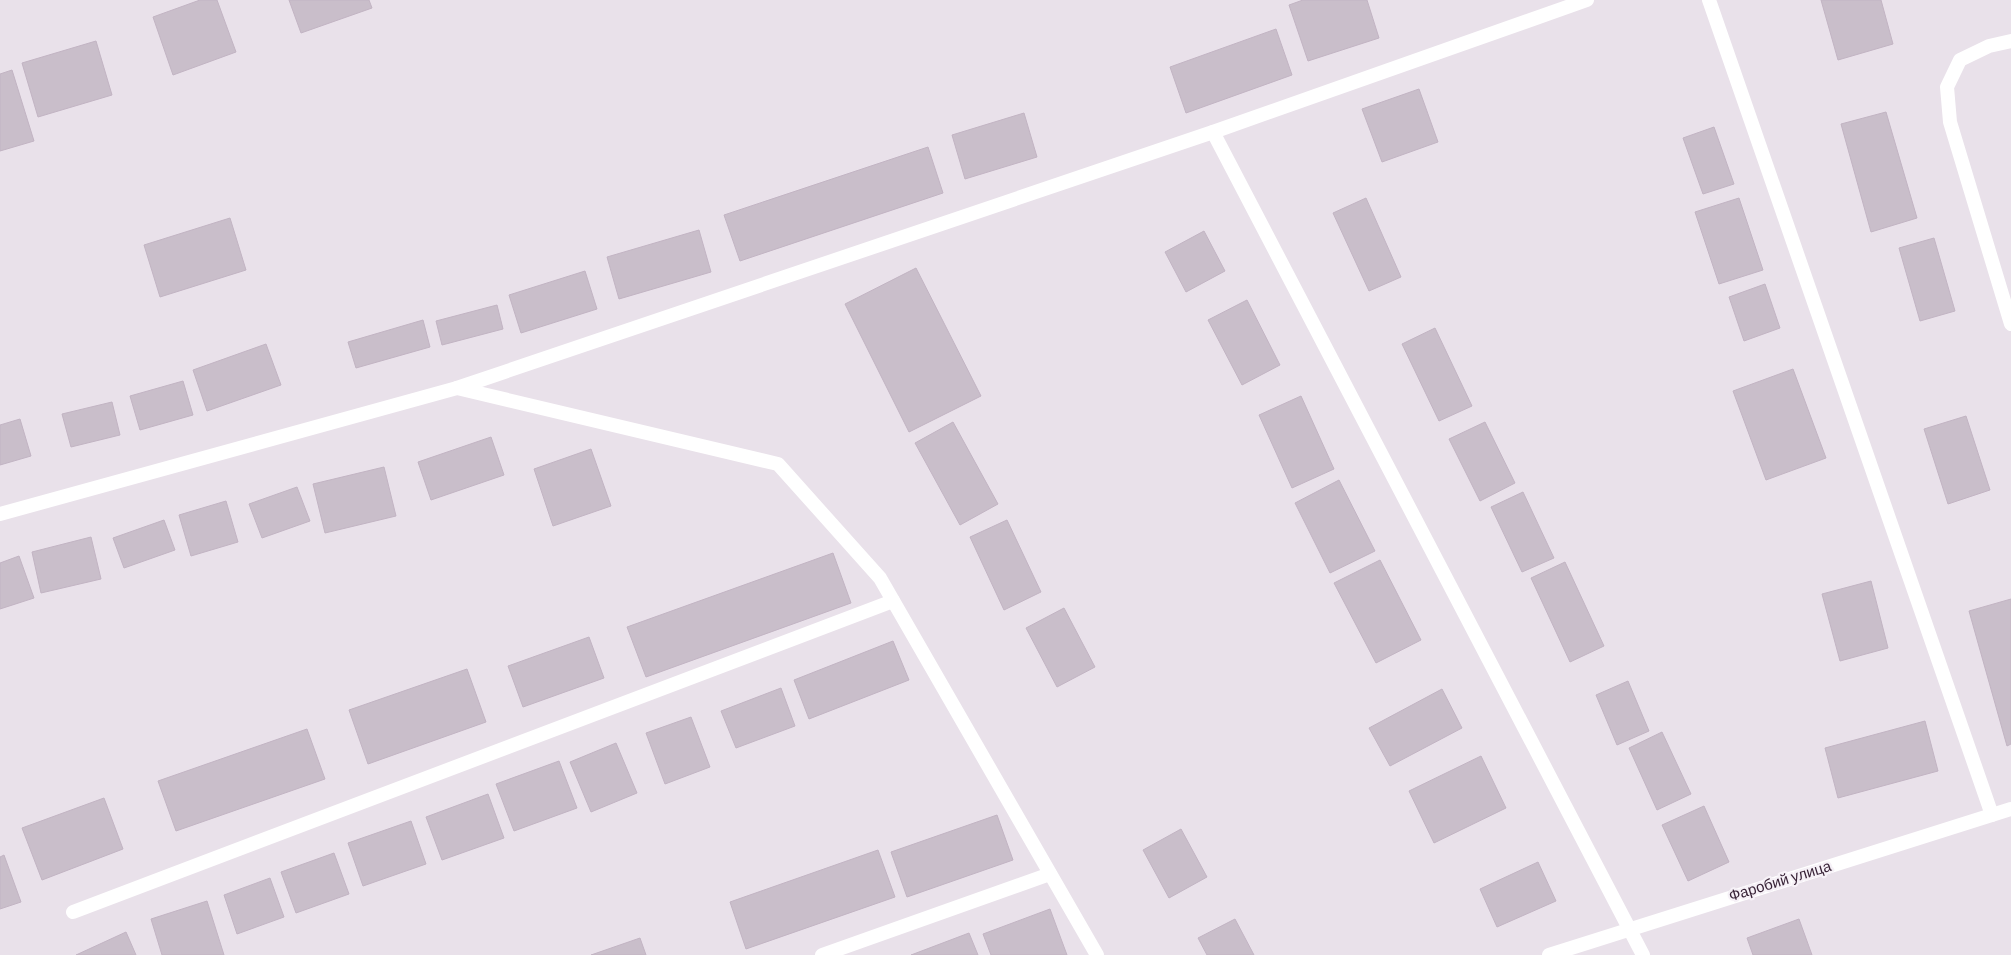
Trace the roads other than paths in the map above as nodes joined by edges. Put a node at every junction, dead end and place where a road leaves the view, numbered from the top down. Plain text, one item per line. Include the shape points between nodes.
1 (1587, 0) edge
2 (1709, 0) edge
3 (2011, 41) edge
4 (1213, 132) junction
5 (2011, 324) edge
6 (457, 388) junction
7 (0, 514) edge
8 (893, 601) junction
9 (2011, 809) edge
10 (1992, 815) junction
11 (1050, 874) junction
12 (74, 912) dead end
13 (1630, 928) junction
14 (822, 955) edge
15 (1097, 955) edge
16 (1549, 955) edge
17 (1643, 955) edge

1 - 4 street
2 - 10 street
3 - 5 street via 1989,46 1960,60 1947,87 1950,122
4 - 6 street
4 - 13 street
6 - 7 street
6 - 8 street via 778,464 880,578
8 - 11 street
8 - 12 street
9 - 10 street, Фаробий улица
10 - 13 street, Фаробий улица
11 - 14 street
11 - 15 street
13 - 16 street, Фаробий улица
13 - 17 street

